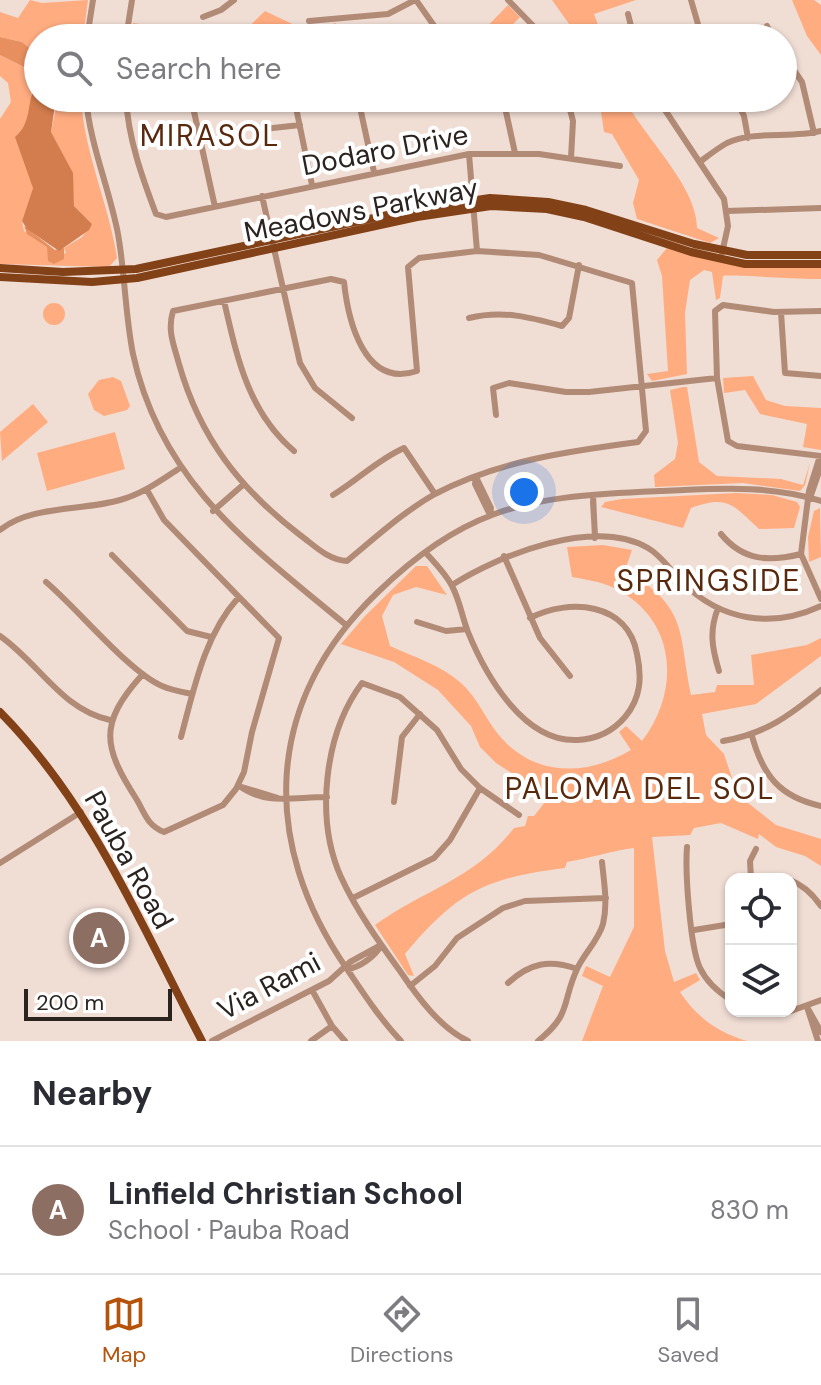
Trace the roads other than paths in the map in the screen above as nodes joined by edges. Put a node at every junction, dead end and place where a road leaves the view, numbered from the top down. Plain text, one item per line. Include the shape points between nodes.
1 (93, 0) edge
2 (132, 0) edge
3 (234, 0) edge
4 (415, 0) edge
5 (508, 0) edge
6 (695, 2) edge
7 (628, 14) dead end
8 (203, 17) dead end
9 (309, 21) dead end
10 (89, 24) edge
11 (128, 24) edge
12 (433, 24) edge
13 (531, 24) edge
14 (630, 24) edge
15 (699, 24) edge
16 (797, 75) edge
17 (88, 112) edge
18 (129, 112) edge
19 (194, 112) edge
20 (297, 112) edge
21 (361, 112) edge
22 (506, 112) edge
23 (571, 112) edge
24 (667, 112) edge
25 (742, 112) edge
26 (300, 125) junction
27 (255, 130) dead end
28 (817, 132) edge
29 (748, 138) junction
30 (515, 153) junction
31 (469, 154) junction
32 (571, 158) junction
33 (701, 161) junction
34 (620, 166) dead end
35 (374, 172) junction
36 (312, 185) junction
37 (262, 196) junction
38 (473, 204) junction
39 (215, 207) junction
40 (821, 208) edge
41 (727, 211) junction
42 (274, 245) junction
43 (477, 251) junction
44 (722, 254) junction
45 (821, 255) edge
46 (821, 264) edge
47 (579, 265) junction
48 (0, 268) edge
49 (122, 275) junction
50 (0, 277) edge
51 (283, 289) junction
52 (224, 301) junction
53 (821, 311) edge
54 (781, 312) junction
55 (469, 318) dead end
56 (821, 376) edge
57 (717, 378) junction
58 (643, 387) junction
59 (496, 415) dead end
60 (352, 418) dead end
61 (294, 451) dead end
62 (821, 460) edge
63 (180, 468) junction
64 (476, 477) junction
65 (244, 484) junction
66 (147, 490) junction
67 (435, 494) junction
68 (333, 495) dead end
69 (593, 498) junction
70 (810, 498) junction
71 (821, 501) edge
72 (213, 511) junction
73 (490, 515) junction
74 (0, 530) edge
75 (721, 534) dead end
76 (595, 537) junction
77 (426, 553) junction
78 (801, 554) junction
79 (112, 555) dead end
80 (504, 556) junction
81 (46, 582) dead end
82 (452, 585) junction
83 (238, 598) junction
84 (821, 599) edge
85 (821, 606) edge
86 (718, 608) junction
87 (530, 618) junction
88 (417, 622) dead end
89 (346, 625) junction
90 (467, 629) junction
91 (0, 636) edge
92 (211, 637) junction
93 (719, 671) dead end
94 (142, 675) junction
95 (570, 676) dead end
96 (821, 690) edge
97 (192, 694) junction
98 (420, 714) junction
99 (1, 715) edge
100 (110, 720) junction
101 (752, 736) junction
102 (181, 737) dead end
103 (723, 741) dead end
104 (240, 786) junction
105 (480, 788) junction
106 (282, 797) junction
107 (327, 797) junction
108 (394, 802) dead end
109 (821, 806) edge
110 (81, 812) junction
111 (519, 815) dead end
112 (687, 847) dead end
113 (756, 849) dead end
114 (602, 862) dead end
115 (0, 863) edge
116 (751, 873) edge
117 (797, 883) edge
118 (353, 898) junction
119 (606, 898) junction
120 (821, 906) edge
121 (725, 925) edge
122 (694, 930) junction
123 (381, 945) junction
124 (347, 969) junction
125 (577, 969) junction
126 (508, 983) dead end
127 (410, 986) junction
128 (312, 990) junction
129 (725, 996) edge
130 (821, 1000) edge
131 (807, 1007) junction
132 (797, 1010) edge
133 (332, 1026) junction
134 (821, 1032) edge
135 (202, 1041) edge
136 (212, 1041) edge
137 (311, 1041) edge
138 (345, 1041) edge
139 (401, 1041) edge
140 (468, 1041) edge
141 (538, 1041) edge
142 (818, 1041) edge

1 - 10 street
2 - 11 street
3 - 8 street
4 - 9 street via 388,14
4 - 12 street
5 - 13 street
6 - 15 street
7 - 14 street
16 - 28 street
17 - 49 street via 114,216
18 - 39 street, Dodaro Drive via 156,214
19 - 39 street
20 - 26 street
21 - 35 street
22 - 30 street
23 - 32 street
24 - 33 street
25 - 29 street
26 - 27 street
26 - 36 street
28 - 29 street
29 - 33 street via 728,143
30 - 31 street, Dodaro Drive
30 - 32 street, Dodaro Drive
31 - 35 street, Dodaro Drive
31 - 38 street
32 - 34 street, Dodaro Drive
33 - 41 street
35 - 36 street, Dodaro Drive
36 - 37 street, Dodaro Drive
37 - 39 street, Dodaro Drive
37 - 42 street
38 - 42 main road, Meadows Parkway
38 - 43 street
38 - 44 main road, Meadows Parkway via 572,214
40 - 41 street
41 - 44 street
42 - 49 main road, Meadows Parkway
42 - 51 street
43 - 47 street via 539,255
43 - 51 street via 419,258 408,267 417,371 404,375 380,367 360,347 349,323 344,282 331,279
44 - 45 main road, Meadows Parkway
44 - 46 main road, Meadows Parkway via 769,266
47 - 55 street via 569,318 562,326 514,315
47 - 58 street via 632,283
48 - 49 main road, Meadows Parkway
49 - 50 main road, Meadows Parkway via 62,282
49 - 63 street via 138,374
51 - 52 street
51 - 60 street via 308,380
52 - 61 street via 240,368 258,410
52 - 65 street via 173,311 169,327 191,406 214,447
53 - 54 street
54 - 56 street via 785,373
54 - 57 street via 719,306
57 - 58 street
57 - 62 street via 728,441
58 - 59 street via 566,392 509,383 493,388
58 - 64 street via 646,431 638,442 520,462
62 - 70 street
63 - 66 street
63 - 72 street
64 - 67 street
64 - 73 street
65 - 67 street via 275,516 334,561 347,561
65 - 72 street
66 - 74 street via 36,515
66 - 83 street via 164,520
67 - 68 street via 404,448
69 - 70 street via 749,488
69 - 73 street via 524,505
69 - 76 street
70 - 71 street
70 - 78 street
72 - 89 street
73 - 77 street
75 - 78 street via 732,548 751,557 776,560
76 - 80 street via 546,543
76 - 86 street via 649,548 698,597
77 - 82 street
77 - 89 street
78 - 84 street
79 - 92 street via 187,631
80 - 82 street
80 - 87 street
81 - 94 street
82 - 90 street
83 - 92 street
83 - 104 street via 279,638
85 - 86 street via 799,616 763,621
86 - 93 street via 711,648
87 - 90 street via 573,605 608,613 623,626 636,646 638,698 608,733 567,741 527,722 478,655
87 - 95 street
88 - 90 street via 446,631
89 - 106 street via 313,676 298,714
91 - 100 street via 25,653 67,700 87,715
92 - 97 street
94 - 97 street via 162,687
94 - 100 street via 120,699
96 - 101 street via 780,723
97 - 102 street
98 - 105 street
98 - 107 street via 400,697 362,683 340,723
98 - 108 street via 402,737
99 - 110 main road, Pauba Road
100 - 104 street via 110,749 118,774 152,828 164,832 223,805
101 - 103 street
101 - 109 street via 767,776 782,792
104 - 106 street
105 - 111 street
105 - 118 street via 434,858
106 - 107 street
106 - 124 street via 300,884 321,932
107 - 118 street via 331,843
110 - 115 street
110 - 135 main road, Pauba Road
112 - 122 street
113 - 116 street
114 - 119 street
117 - 120 street
118 - 123 street
119 - 125 street via 602,927
119 - 127 street via 525,901 503,908 457,938
121 - 122 street
122 - 129 street via 699,966 711,986
123 - 124 street, Via Rami
123 - 127 street
124 - 128 street, Via Rami
124 - 139 street
125 - 126 street via 556,962 526,967
125 - 141 street via 567,1009
127 - 140 street
128 - 133 street
128 - 136 street, Via Rami
130 - 131 street
131 - 132 street
131 - 134 street
131 - 142 street
133 - 137 street
133 - 138 street

